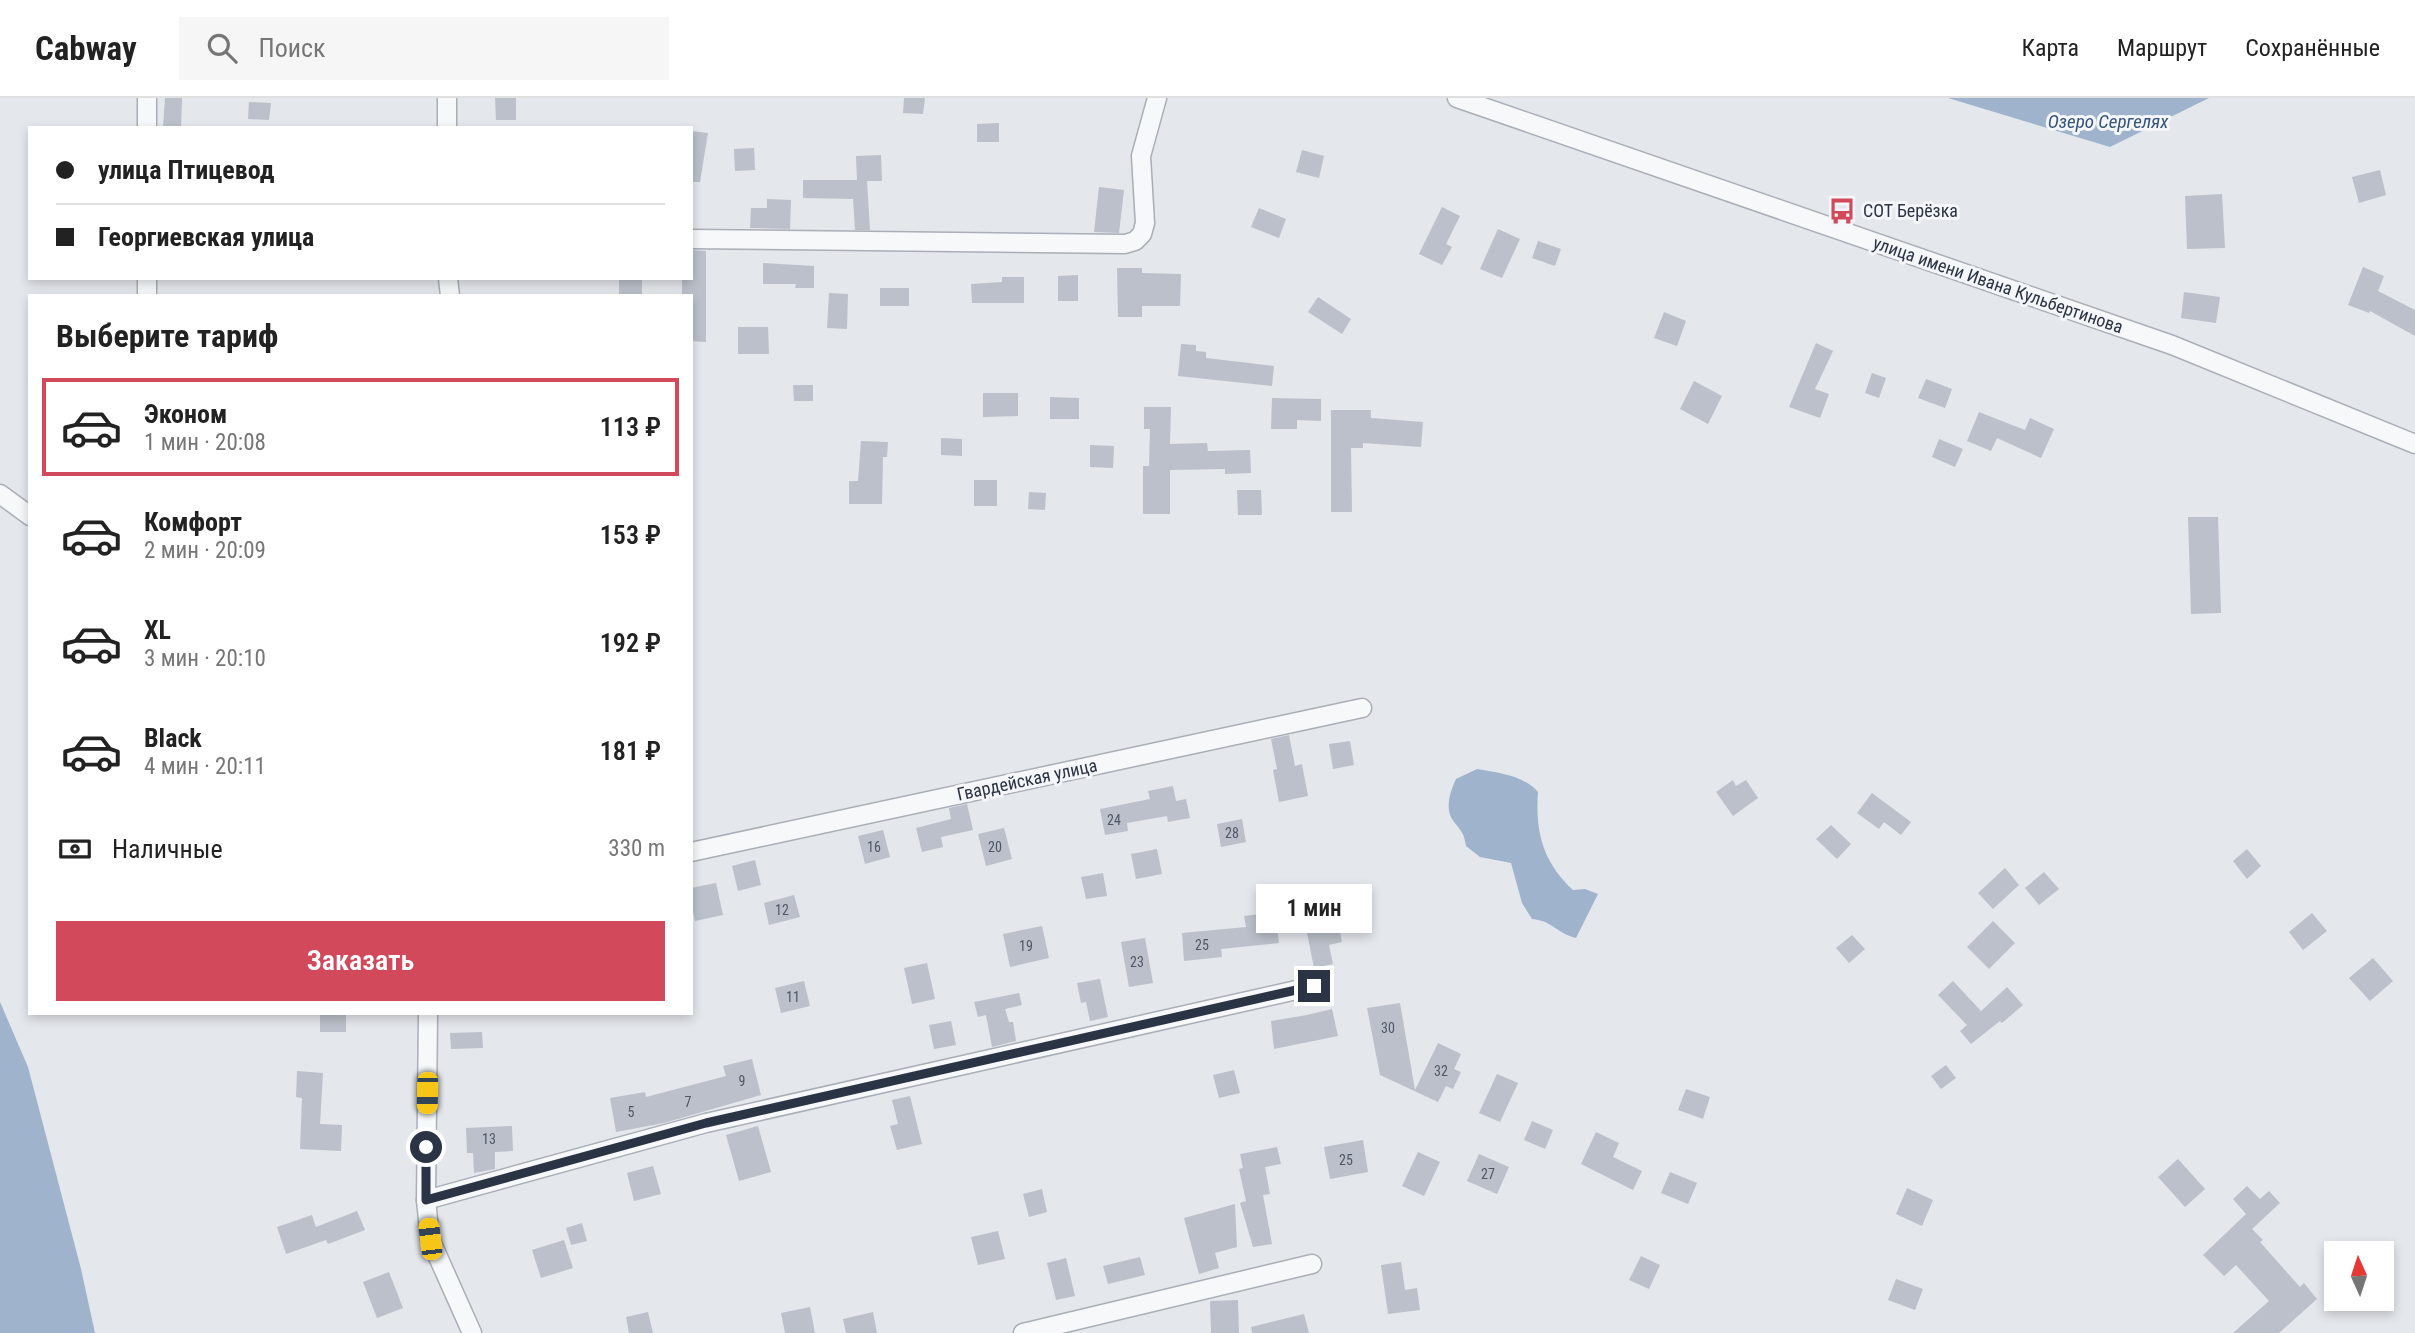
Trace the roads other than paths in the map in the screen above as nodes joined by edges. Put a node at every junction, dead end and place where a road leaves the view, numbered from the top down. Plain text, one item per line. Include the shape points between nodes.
1 (147, 98) edge
2 (447, 98) edge
3 (1157, 98) edge
4 (1457, 98) edge
5 (147, 126) edge
6 (447, 126) edge
7 (693, 239) edge
8 (2415, 444) edge
9 (0, 494) edge
10 (28, 515) edge
11 (1362, 708) dead end
12 (693, 852) edge
13 (1314, 986) dead end
14 (428, 1015) edge
15 (426, 1200) junction
16 (1312, 1264) dead end
17 (472, 1333) edge
18 (1023, 1333) edge

1 - 5 street
2 - 6 street
3 - 7 street via 1141,156 1145,223 1135,241
4 - 8 street, улица имени Ивана Кульбертинова via 2172,345
9 - 10 street
11 - 12 street, Гвардейская улица
13 - 15 street via 706,1123
14 - 15 street
15 - 17 street via 430,1239
16 - 18 street

